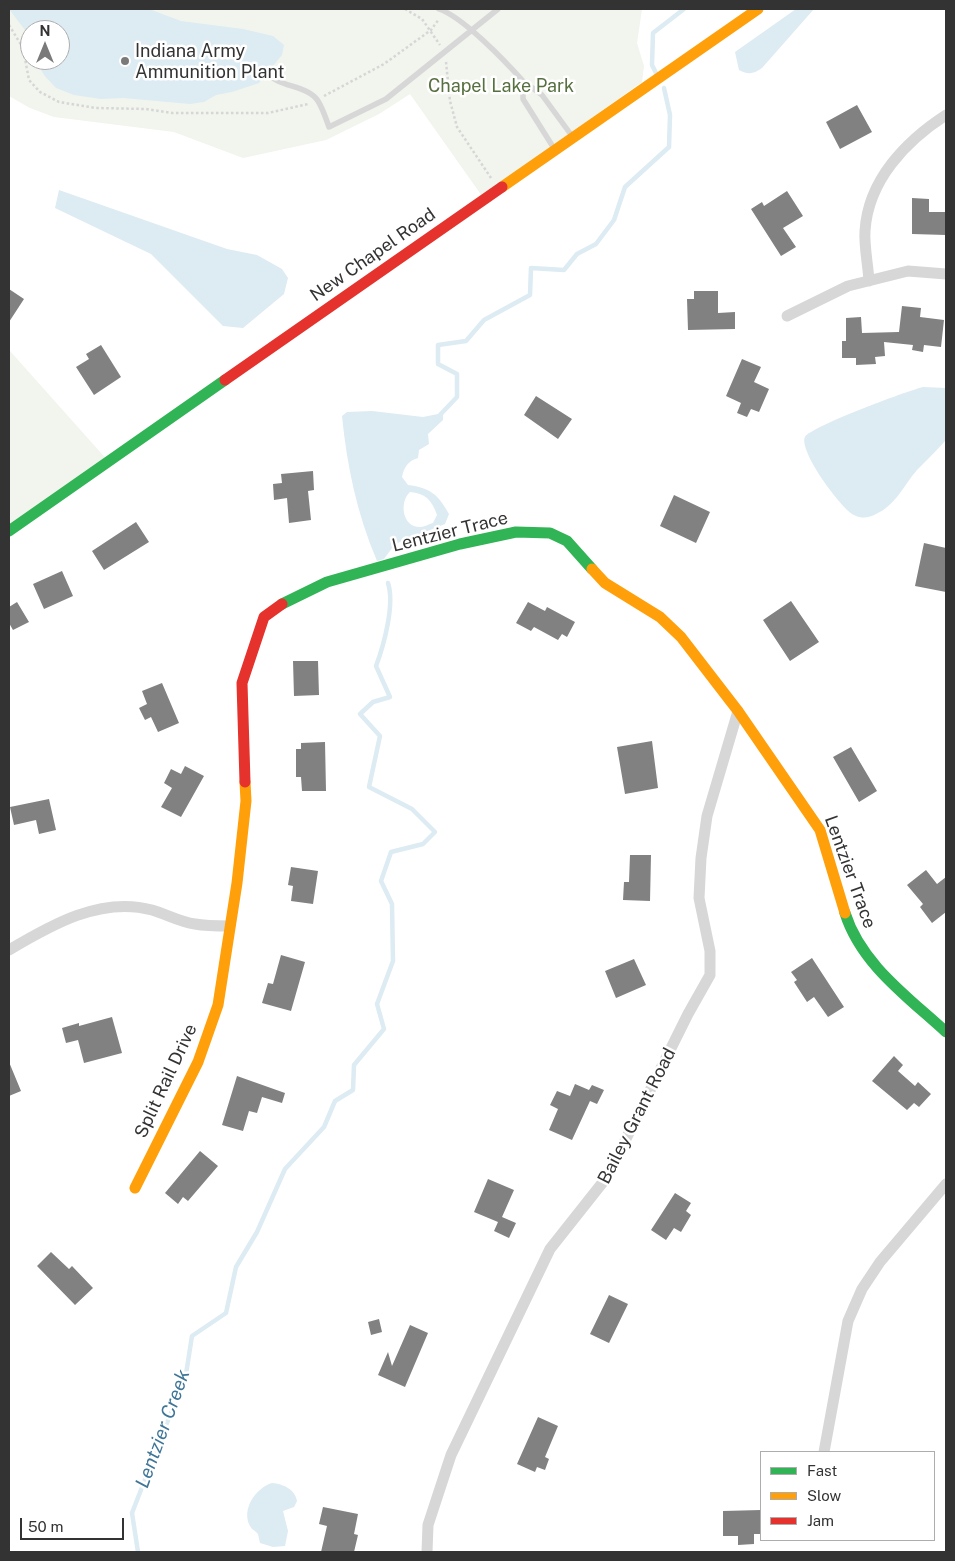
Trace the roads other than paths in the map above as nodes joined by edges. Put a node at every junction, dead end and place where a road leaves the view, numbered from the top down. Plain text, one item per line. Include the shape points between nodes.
1 (439, 9) edge
2 (498, 9) edge
3 (758, 9) edge
4 (471, 30) junction
5 (267, 73) dead end
6 (523, 81) junction
7 (946, 115) edge
8 (573, 138) junction
9 (555, 150) junction
10 (946, 274) edge
11 (869, 281) junction
12 (787, 316) dead end
13 (9, 531) edge
14 (738, 711) junction
15 (229, 926) junction
16 (9, 950) edge
17 (946, 1032) edge
18 (946, 1184) edge
19 (135, 1188) dead end
20 (824, 1451) edge
21 (427, 1552) edge

1 - 4 lane
2 - 4 lane
3 - 8 street, New Chapel Road
4 - 5 lane via 386,99 329,127 318,100
4 - 6 lane
6 - 8 lane via 542,95
6 - 9 lane via 523,99
7 - 11 street via 912,139 875,188 865,231
8 - 9 street, New Chapel Road
9 - 13 street, New Chapel Road
10 - 11 street via 908,271
11 - 12 street via 848,286
14 - 15 street, Lentzier Trace via 681,637 660,618 605,583 567,541 550,533 516,532 460,544 327,582 287,600 264,618 242,683 246,801
14 - 17 street, Lentzier Trace via 820,830 848,922 860,948 893,984
14 - 21 street, Bailey Grant Road via 707,816 701,858 699,898 710,952 710,975 607,1177 550,1249 451,1455 428,1525
15 - 16 street via 193,924 150,910 124,906 97,909 69,918
15 - 19 street, Split Rail Drive via 218,1005 198,1062
18 - 20 street via 880,1262 862,1289 848,1321

